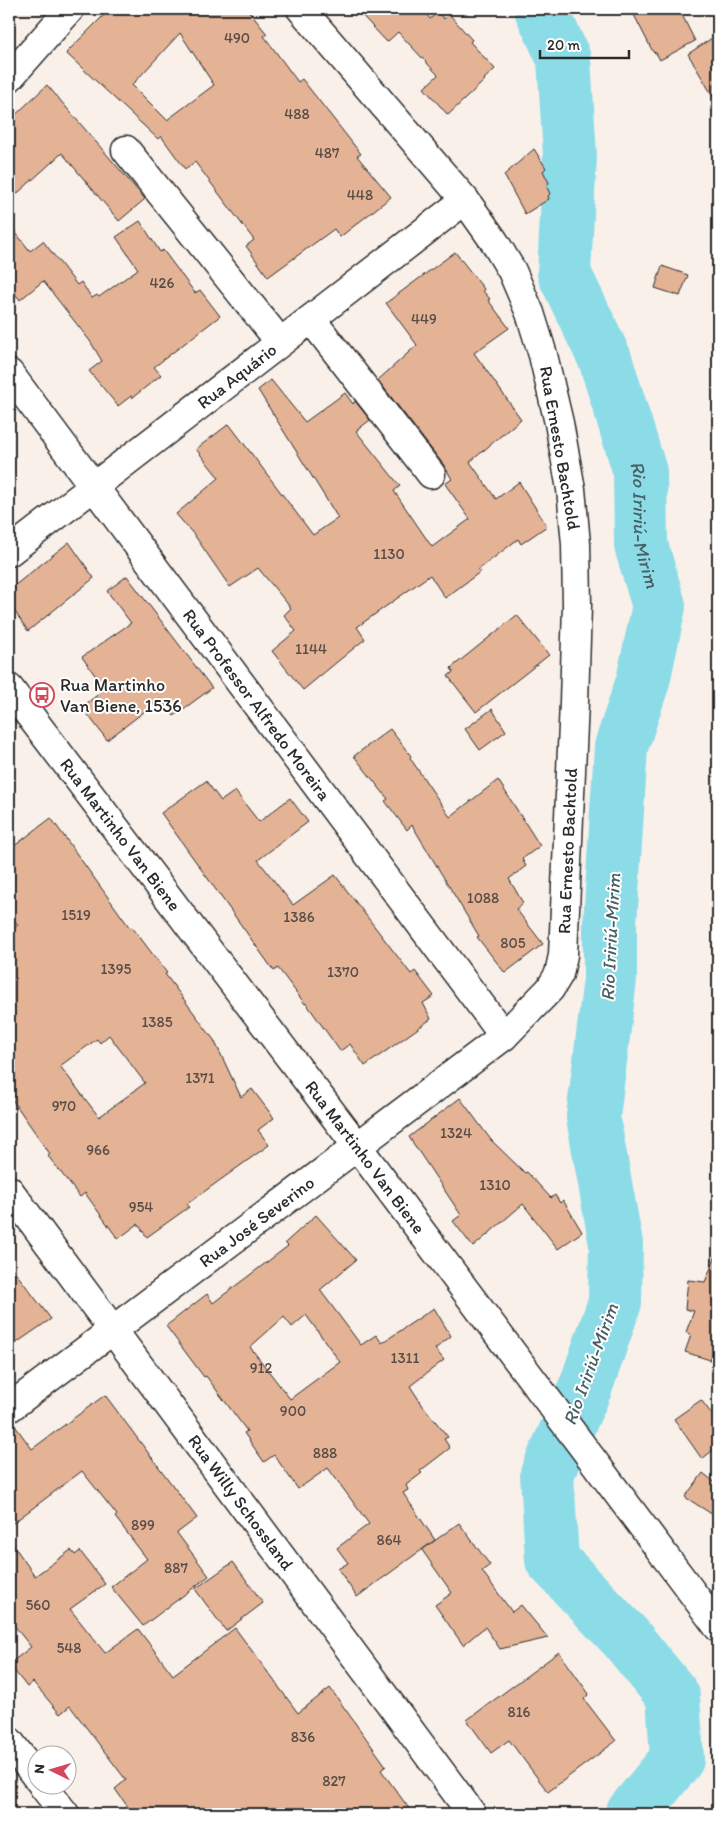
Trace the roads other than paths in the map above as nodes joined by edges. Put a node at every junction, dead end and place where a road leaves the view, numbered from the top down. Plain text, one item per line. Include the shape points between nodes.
1 (70, 9) edge
2 (301, 9) edge
3 (9, 78) edge
4 (126, 150) dead end
5 (465, 200) junction
6 (311, 319) junction
7 (280, 342) junction
8 (9, 373) edge
9 (432, 474) dead end
10 (94, 486) junction
11 (9, 552) edge
12 (9, 688) edge
13 (504, 1036) junction
14 (357, 1146) junction
15 (9, 1190) edge
16 (113, 1329) junction
17 (9, 1408) edge
18 (714, 1613) edge
19 (9, 1741) edge
20 (28, 1766) edge
21 (50, 1796) edge
22 (64, 1814) edge
23 (472, 1814) edge

1 - 3 street
2 - 5 street, Rua Ernesto Bachtold
4 - 7 street
5 - 6 street, Rua Aquário
5 - 13 street, Rua Ernesto Bachtold via 494,241 530,313 559,423 571,489 576,544 575,683 563,955 559,974 550,989
6 - 7 street, Rua Aquário
6 - 9 street
7 - 10 street, Rua Aquário
8 - 10 street, Rua Professor Alfredo Moreira
10 - 11 street, Rua Aquário
10 - 13 street, Rua Professor Alfredo Moreira
12 - 14 street, Rua Martinho Van Biene
13 - 14 street, Rua José Severino
14 - 16 street, Rua José Severino
14 - 18 street, Rua Martinho Van Biene
15 - 16 street, Rua Willy Schossland
16 - 17 street, Rua José Severino
16 - 23 street, Rua Willy Schossland
19 - 20 street
21 - 22 street

